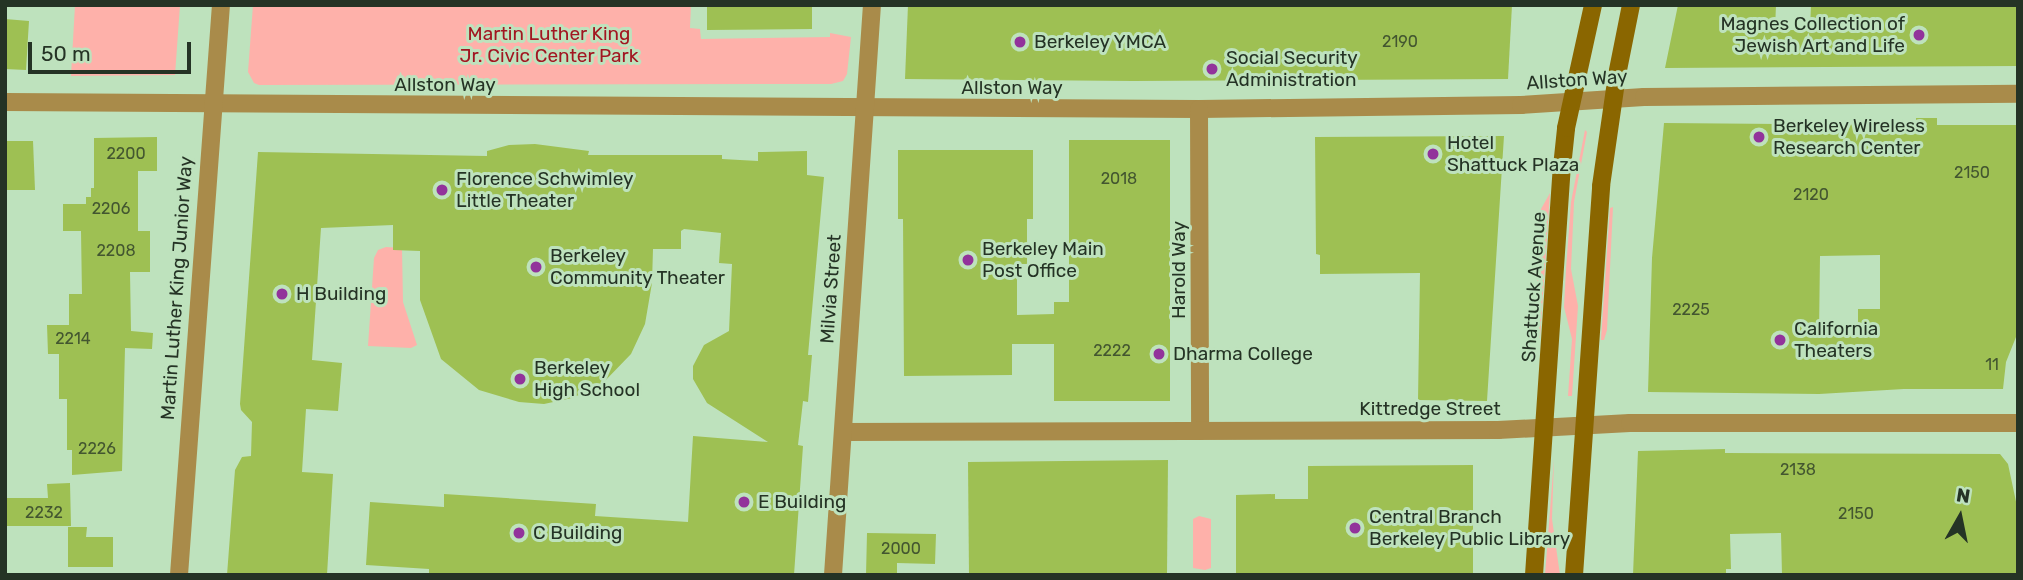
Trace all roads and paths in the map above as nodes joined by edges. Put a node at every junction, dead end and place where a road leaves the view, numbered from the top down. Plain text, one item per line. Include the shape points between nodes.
1 (221, 5) edge
2 (872, 5) edge
3 (1592, 5) edge
4 (1631, 5) edge
5 (2018, 94) edge
6 (1614, 99) junction
7 (1572, 101) junction
8 (5, 102) edge
9 (212, 103) junction
10 (866, 108) junction
11 (1199, 109) junction
12 (2018, 423) edge
13 (1584, 426) junction
14 (1545, 428) junction
15 (1200, 431) junction
16 (843, 432) junction
17 (179, 575) edge
18 (833, 575) edge
19 (1534, 575) edge
20 (1574, 575) edge

1 - 9 street, Martin Luther King Junior Way
2 - 10 street, Milvia Street
3 - 7 main road, Shattuck Avenue
4 - 6 main road
5 - 6 street, Allston Way
6 - 7 street, Allston Way
6 - 13 main road via 1601,186
7 - 11 street, Allston Way
7 - 14 main road, Shattuck Avenue via 1562,167
8 - 9 street, Allston Way
9 - 10 street, Allston Way
9 - 17 street, Martin Luther King Junior Way
10 - 11 street, Allston Way
10 - 16 street, Milvia Street
11 - 15 street, Harold Way
12 - 13 street, Kittredge Street
13 - 14 street, Kittredge Street
13 - 20 main road
14 - 15 street, Kittredge Street
14 - 19 main road, Shattuck Avenue
15 - 16 street, Kittredge Street
16 - 18 street, Milvia Street

